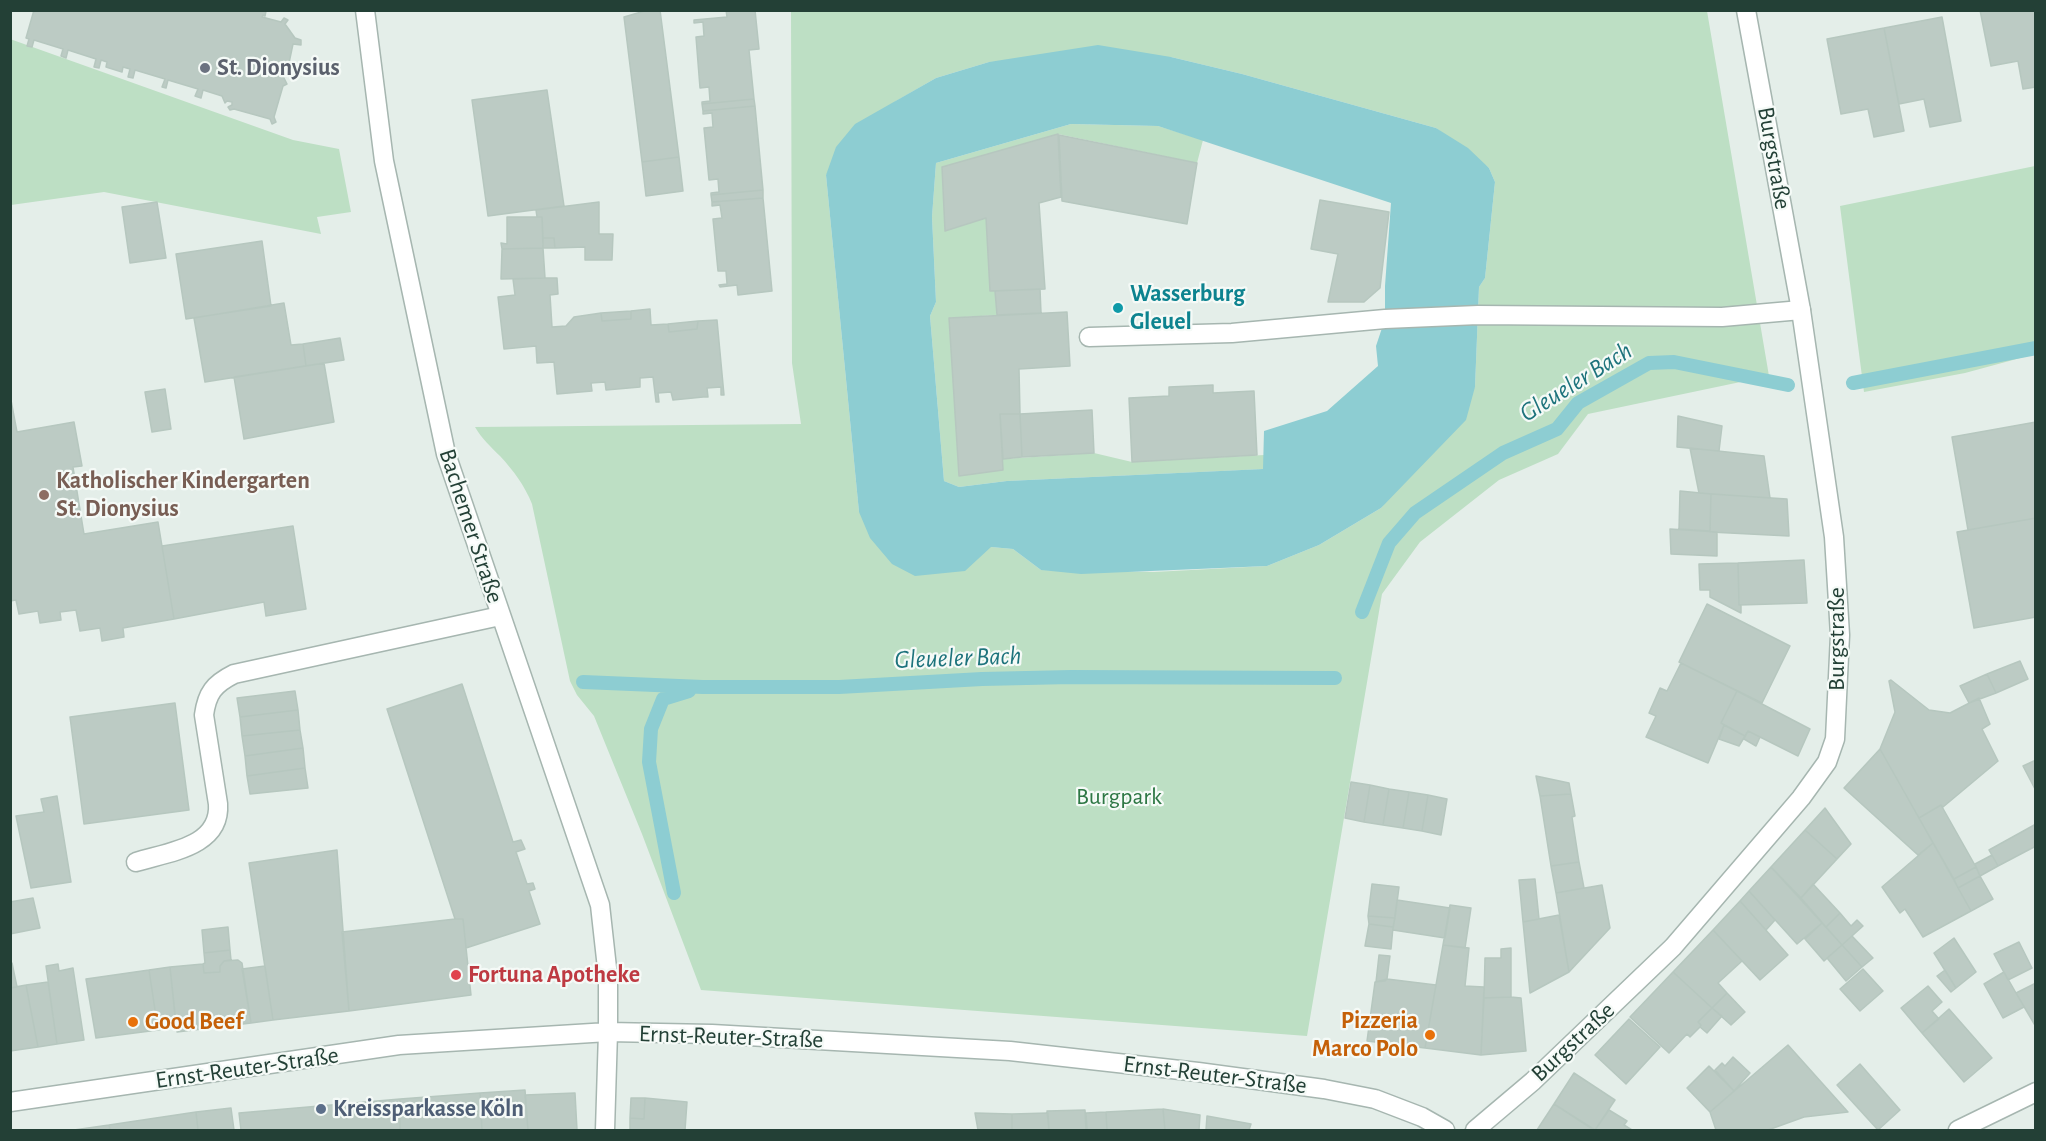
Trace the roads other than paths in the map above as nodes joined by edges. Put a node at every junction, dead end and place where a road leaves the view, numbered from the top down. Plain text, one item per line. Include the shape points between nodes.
1 (365, 10) edge
2 (1746, 10) edge
3 (1801, 310) junction
4 (1089, 337) dead end
5 (500, 616) junction
6 (136, 862) dead end
7 (608, 1032) junction
8 (2036, 1092) edge
9 (10, 1102) edge
10 (605, 1131) edge
11 (1445, 1131) edge
12 (1475, 1131) edge
13 (1958, 1131) edge

1 - 5 street, Bachemer Straße via 384,161 446,454
2 - 3 street, Burgstraße
3 - 4 street via 1722,317 1478,315 1232,333
3 - 12 street, Burgstraße via 1834,537 1840,635 1835,739 1827,762 1801,798 1673,947 1533,1082
5 - 6 street via 234,674 222,680 212,689 204,715 218,804 216,825 193,844
5 - 7 street, Bachemer Straße via 600,906 608,977
7 - 9 street, Ernst-Reuter-Straße via 399,1045
7 - 10 street, Bachemer Straße
7 - 11 street, Ernst-Reuter-Straße via 1010,1051 1198,1072 1375,1100 1422,1117
8 - 13 street

